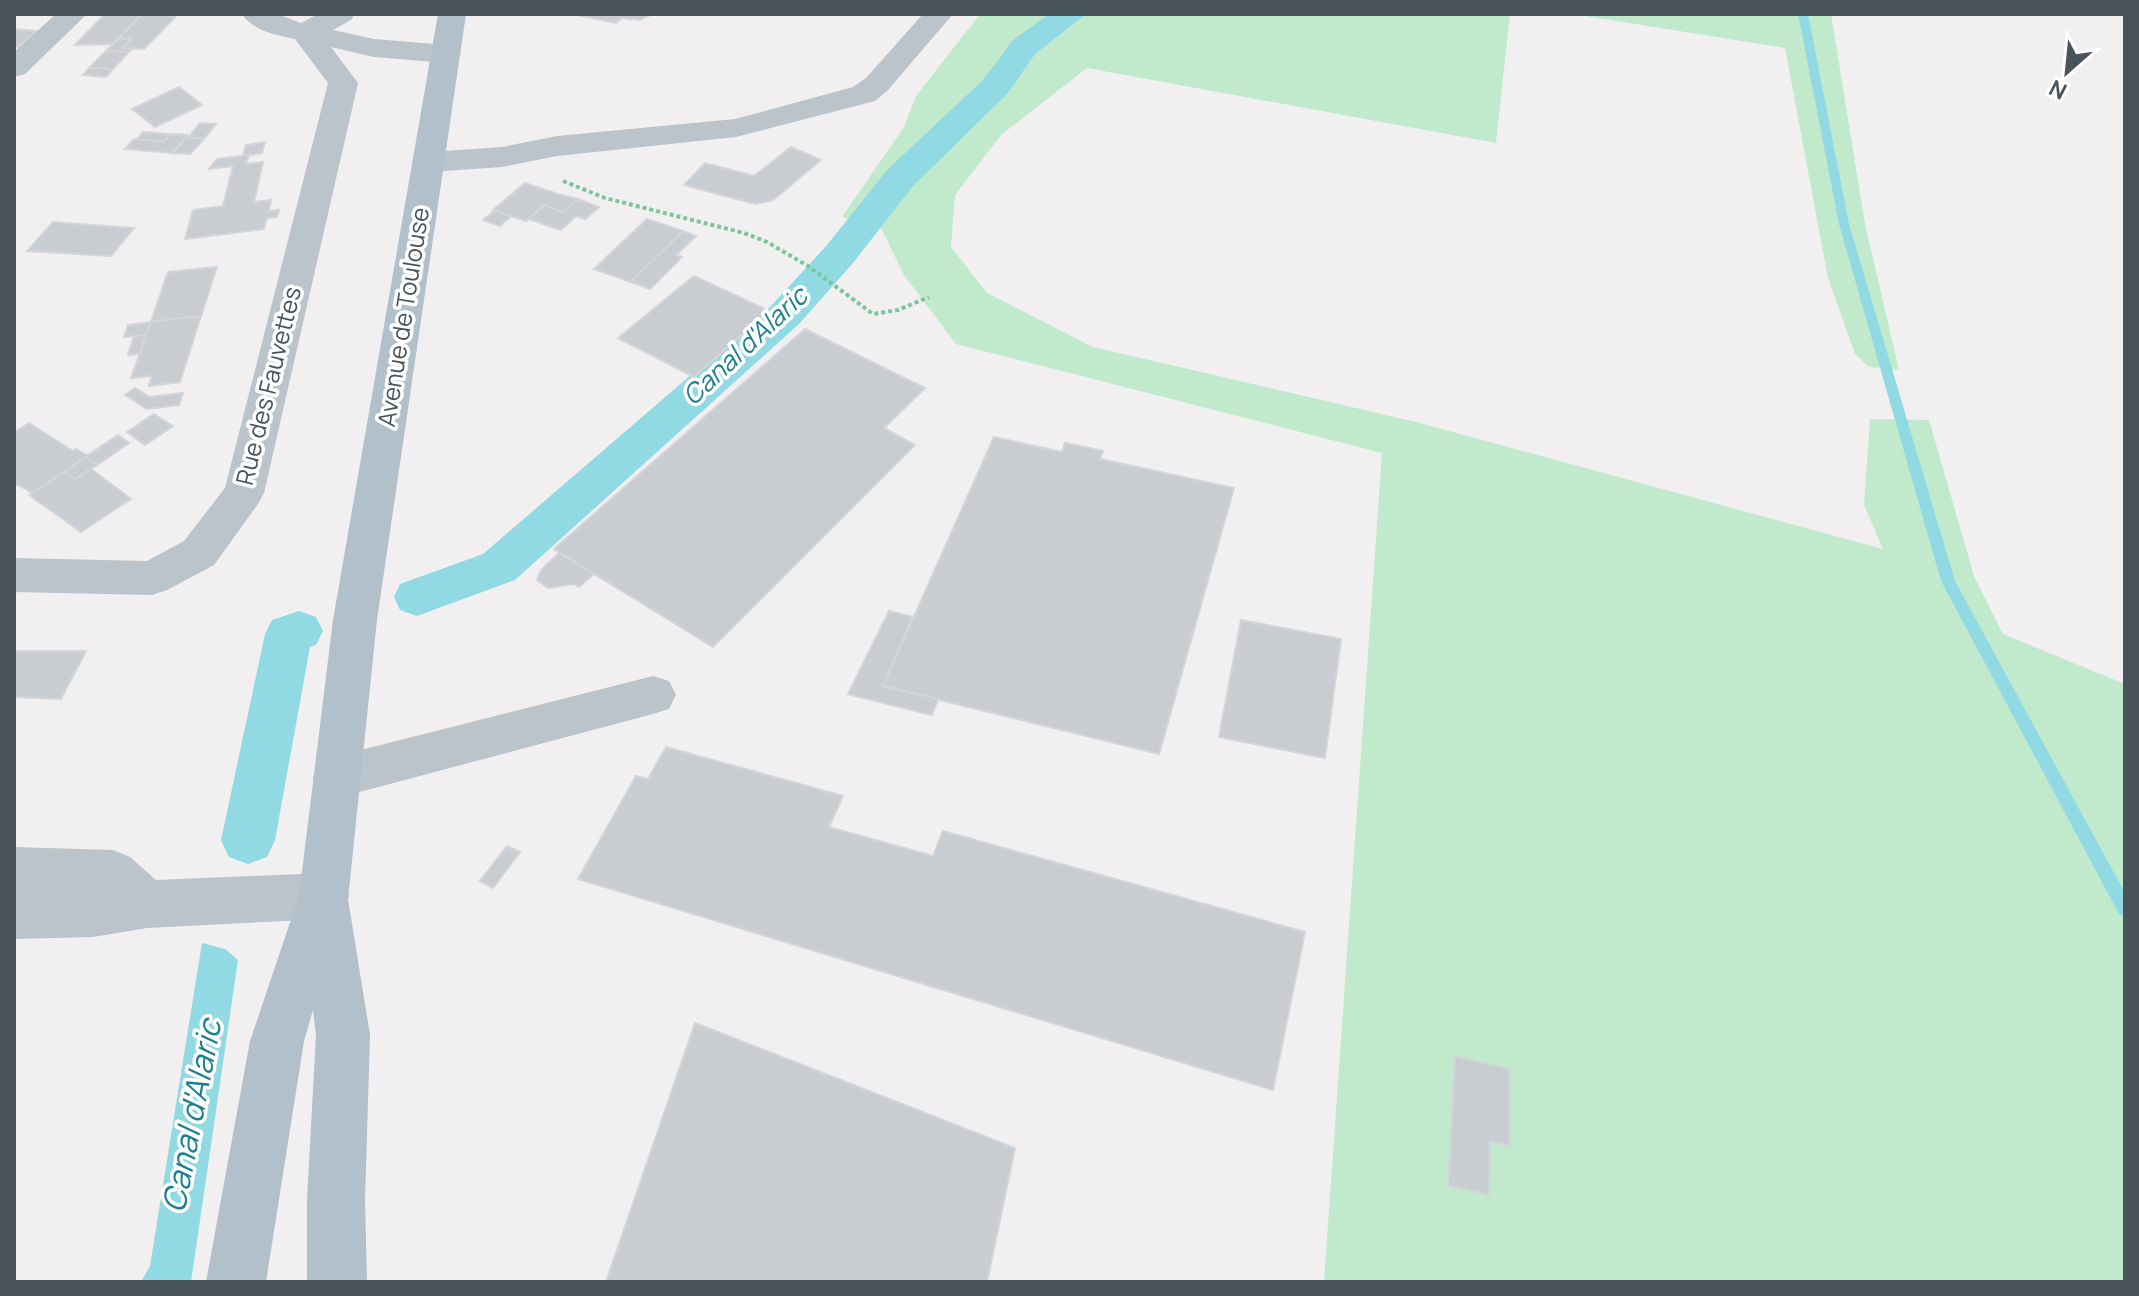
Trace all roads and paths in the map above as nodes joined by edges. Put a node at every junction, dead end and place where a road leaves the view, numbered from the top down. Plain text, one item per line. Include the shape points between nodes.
1 (73, 14) edge
2 (256, 14) edge
3 (341, 14) edge
4 (452, 14) edge
5 (939, 14) edge
6 (305, 32) junction
7 (446, 54) junction
8 (14, 68) edge
9 (502, 157) junction
10 (429, 162) junction
11 (929, 297) dead end
12 (14, 575) edge
13 (653, 695) dead end
14 (337, 777) junction
15 (14, 870) edge
16 (324, 896) junction
17 (147, 904) junction
18 (14, 915) edge
19 (236, 1282) edge
20 (337, 1282) edge

1 - 8 street
2 - 6 street via 279,27
3 - 6 street
4 - 7 main road, Avenue de Toulouse
5 - 9 street via 864,94 736,128 557,146
6 - 7 street via 374,48
6 - 12 street, Rue des Fauvettes via 343,83 244,493 199,553 152,578
7 - 10 main road, Avenue de Toulouse
9 - 10 street
9 - 11 path via 605,198 744,233 808,266 873,314
10 - 14 main road, Avenue de Toulouse via 355,620
13 - 14 street
14 - 16 main road, Avenue de Toulouse
15 - 17 street via 113,873
16 - 17 street
16 - 19 main road via 277,1041
16 - 20 main road via 343,1035
17 - 18 street via 93,913

